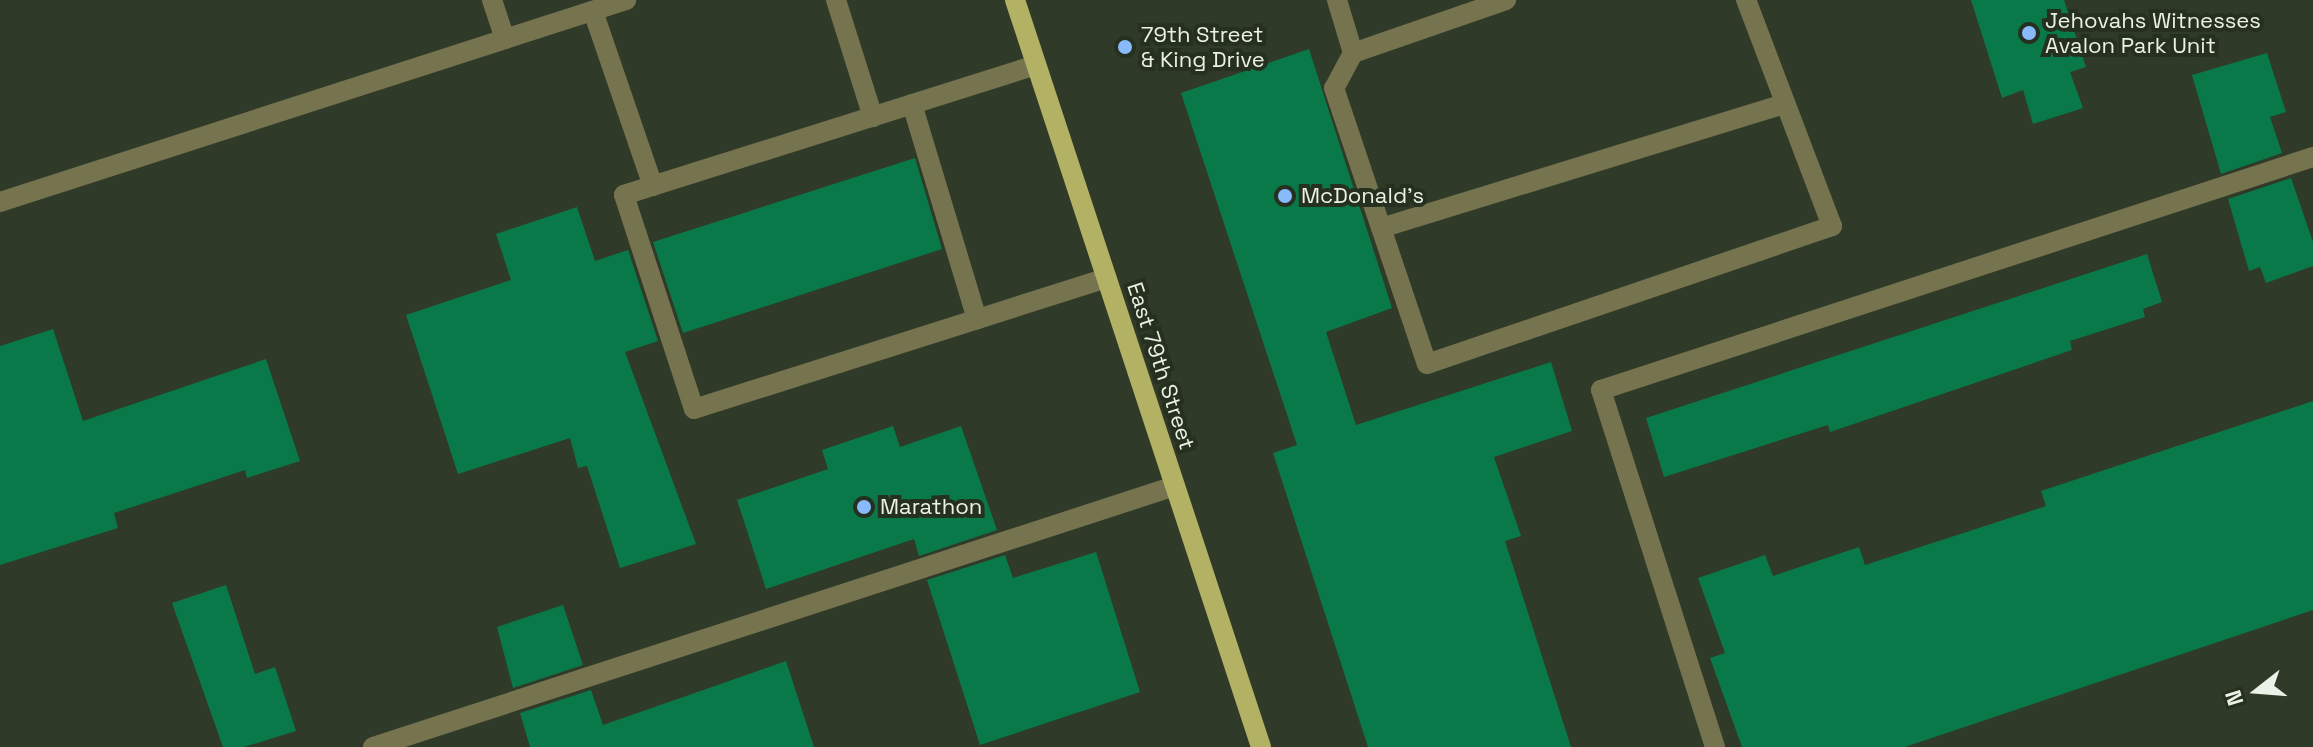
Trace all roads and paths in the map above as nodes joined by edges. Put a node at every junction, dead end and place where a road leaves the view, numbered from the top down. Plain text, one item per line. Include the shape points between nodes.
1 (492, 0) edge
2 (626, 0) edge
3 (836, 0) edge
4 (1015, 0) edge
5 (1337, 0) edge
6 (1506, 0) edge
7 (1746, 0) edge
8 (593, 11) junction
9 (505, 39) junction
10 (1353, 53) junction
11 (1036, 65) junction
12 (912, 104) junction
13 (1785, 104) junction
14 (873, 117) junction
15 (2313, 157) edge
16 (653, 186) junction
17 (0, 202) edge
18 (1381, 228) junction
19 (1107, 278) junction
20 (977, 319) junction
21 (1175, 486) junction
22 (373, 747) edge
23 (1261, 747) edge
24 (1715, 747) edge

1 - 9 street
2 - 8 street
3 - 14 street
4 - 11 main road, East 79th Street
5 - 10 street
6 - 10 street
7 - 13 street
8 - 9 street
8 - 16 street
9 - 17 street
10 - 18 street via 1334,88
11 - 12 street
11 - 19 main road, East 79th Street
12 - 14 street
12 - 20 street
13 - 18 street
13 - 18 street via 1832,226 1427,364
14 - 16 street
15 - 24 street via 1601,390
16 - 20 street via 624,195 694,409
19 - 20 street
19 - 21 main road, East 79th Street
21 - 22 street
21 - 23 main road, East 79th Street

